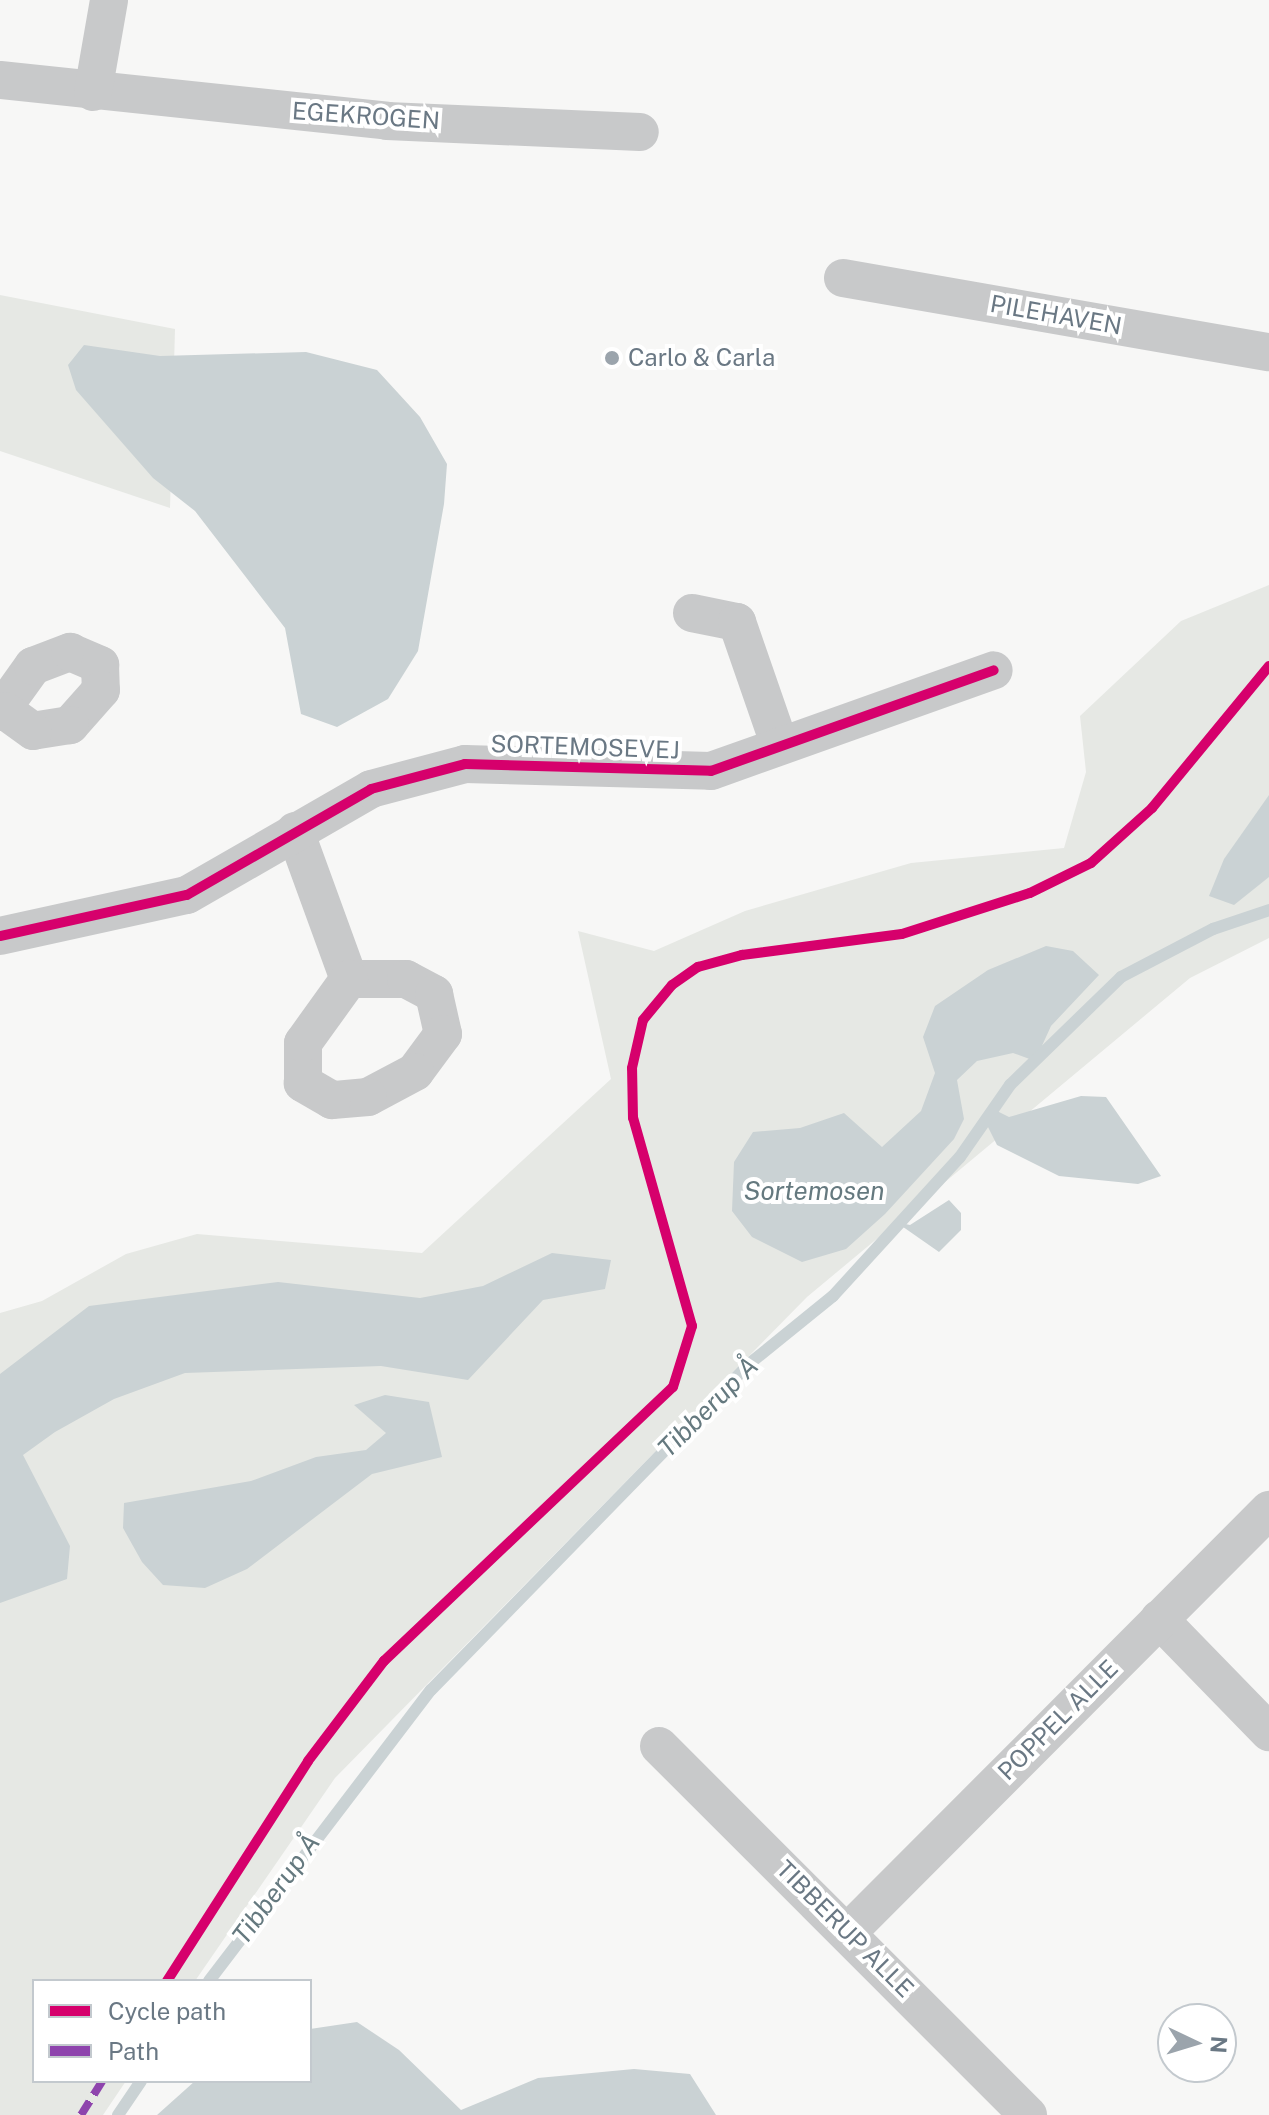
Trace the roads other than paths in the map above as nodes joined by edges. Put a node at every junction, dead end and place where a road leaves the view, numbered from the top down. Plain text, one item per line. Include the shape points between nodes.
1 (109, 0) edge
2 (0, 80) edge
3 (93, 92) junction
4 (640, 132) dead end
5 (843, 278) dead end
6 (1269, 352) edge
7 (692, 613) dead end
8 (994, 670) dead end
9 (780, 746) junction
10 (295, 831) junction
11 (0, 936) edge
12 (349, 979) dead end
13 (1269, 1510) edge
14 (1159, 1619) junction
15 (1269, 1732) edge
16 (659, 1746) dead end
17 (849, 1931) junction
18 (1028, 2115) edge

1 - 3 street
2 - 3 street, EGEKROGEN
3 - 4 street, EGEKROGEN via 387,121
5 - 6 street, PILEHAVEN
7 - 9 street via 737,622
8 - 9 street, SORTEMOSEVEJ
9 - 10 street, SORTEMOSEVEJ via 711,771 465,764 371,789
10 - 11 street, SORTEMOSEVEJ via 187,895
10 - 12 street
13 - 14 street, POPPEL ALLE
14 - 15 street
14 - 17 street, POPPEL ALLE
16 - 17 street, TIBBERUP ALLE
17 - 18 street, TIBBERUP ALLE

